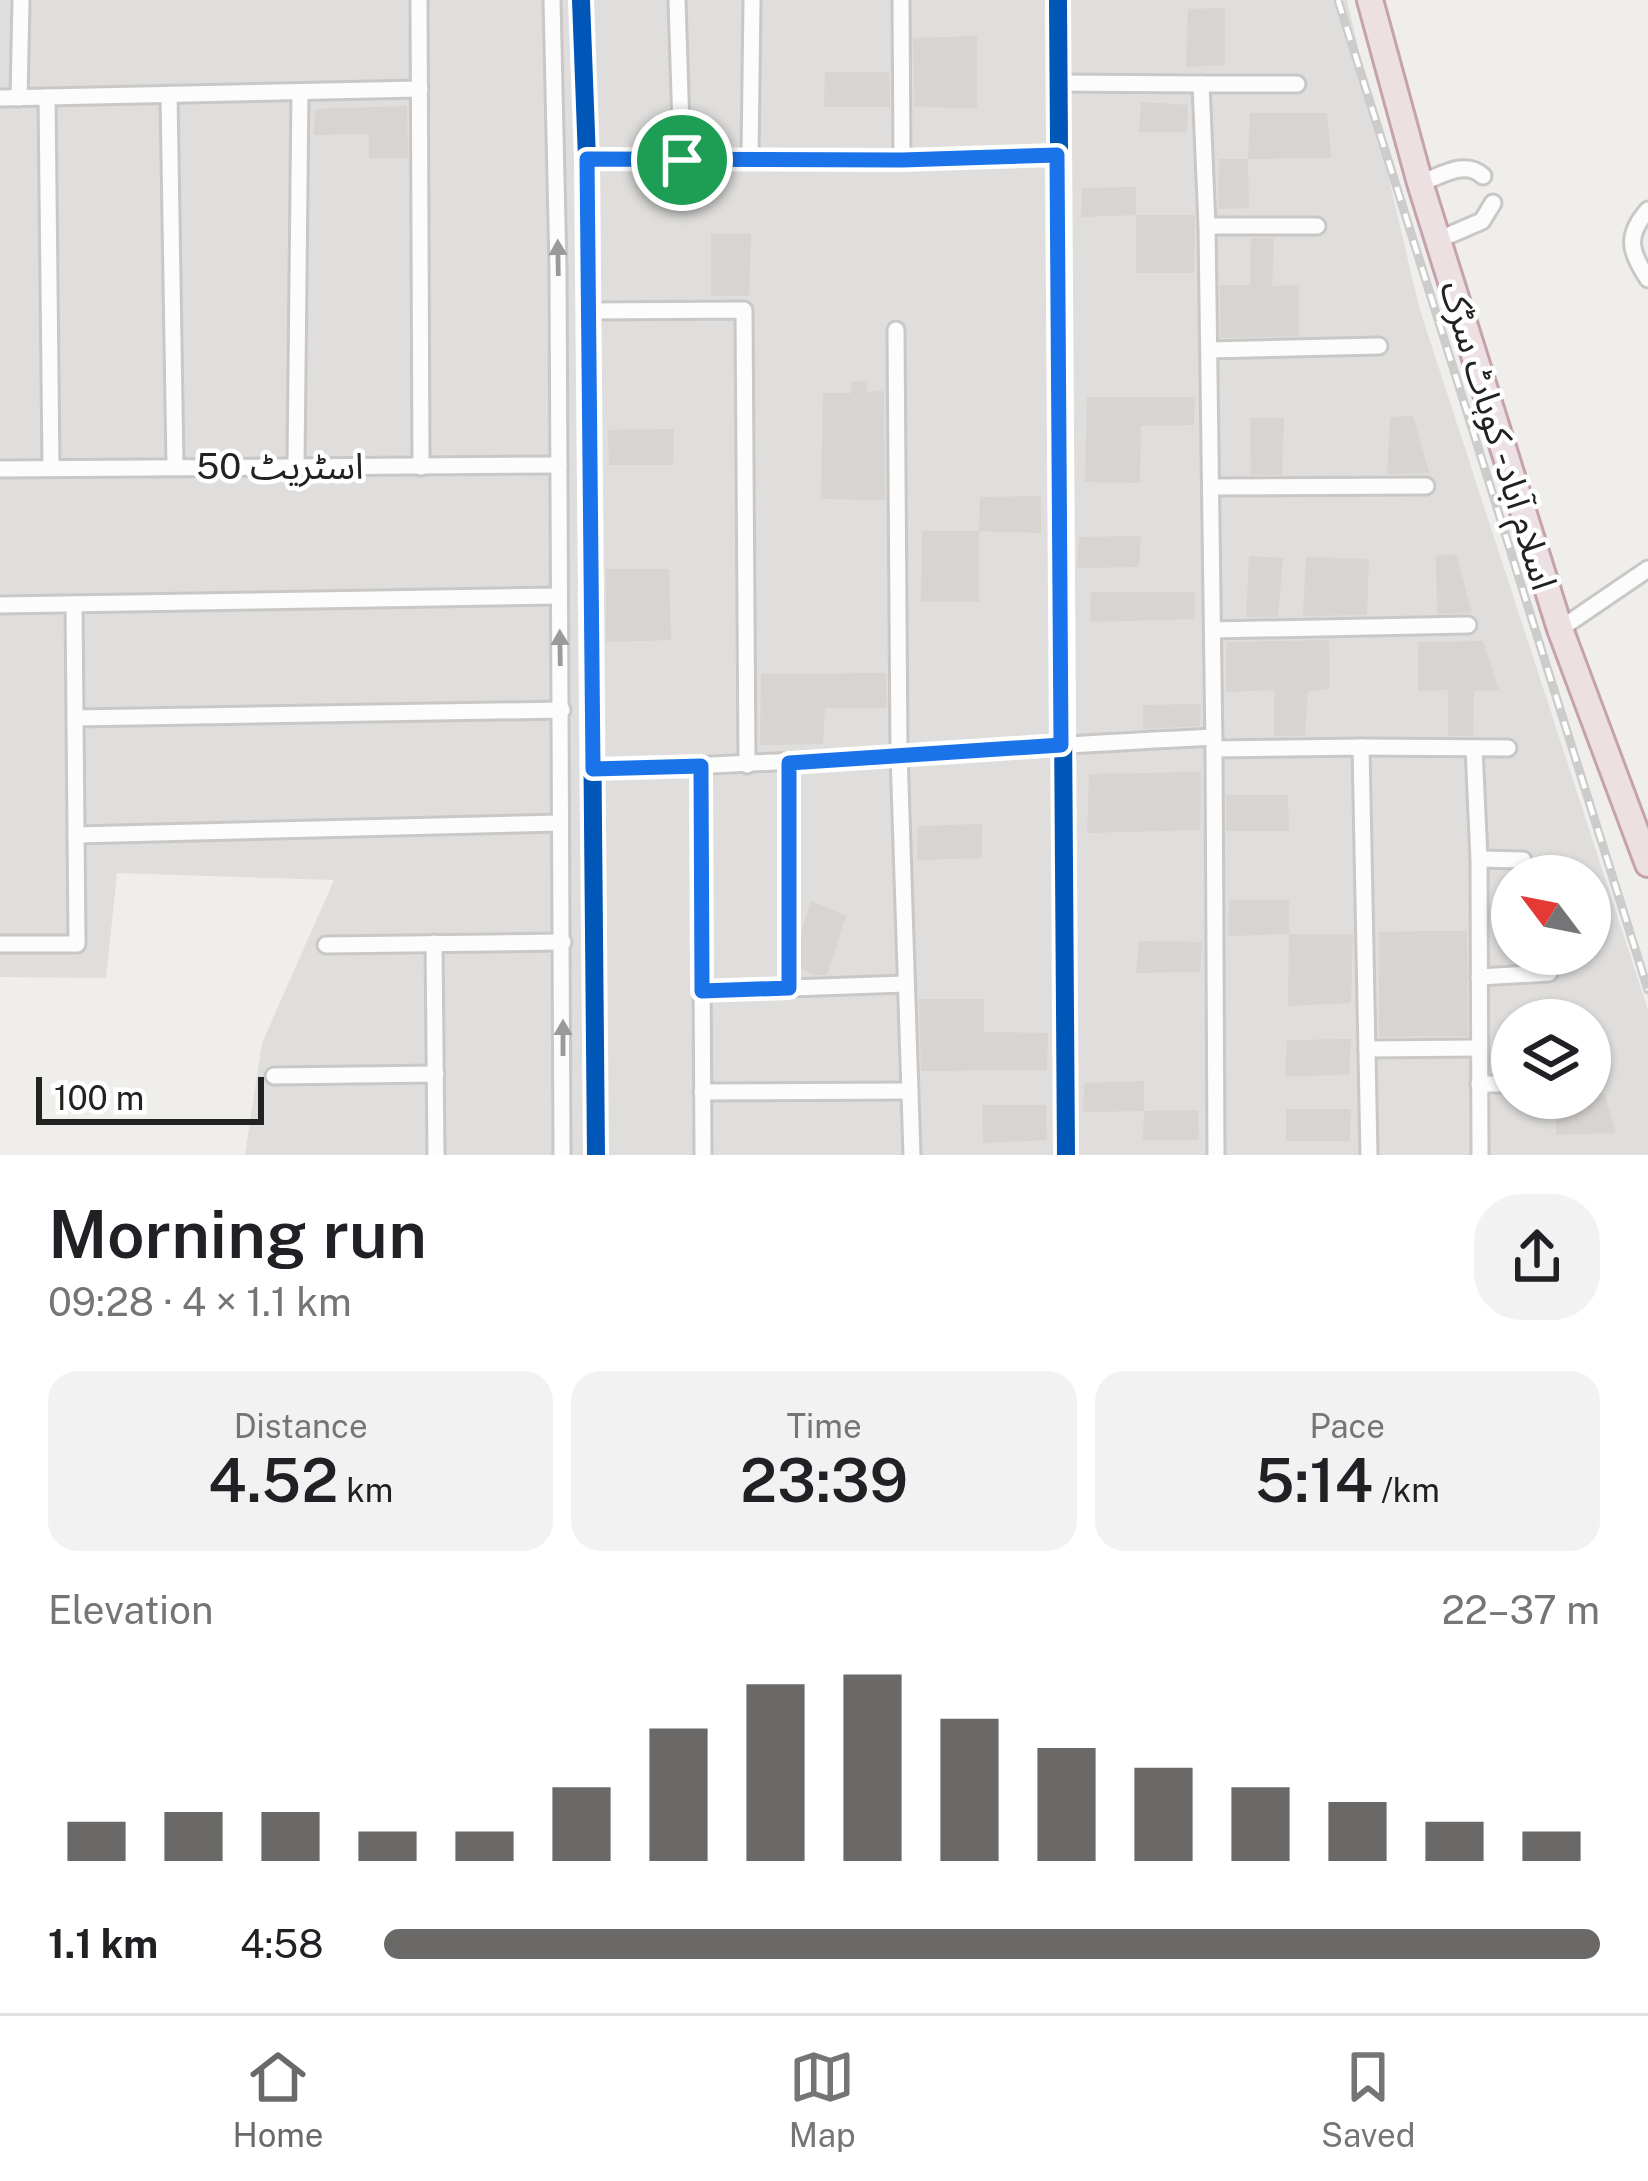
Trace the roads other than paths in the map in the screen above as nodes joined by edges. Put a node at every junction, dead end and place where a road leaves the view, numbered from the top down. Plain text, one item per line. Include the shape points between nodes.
1 (21, 0) edge
2 (419, 0) edge
3 (552, 0) edge
4 (581, 0) edge
5 (677, 0) edge
6 (752, 0) edge
7 (901, 0) edge
8 (1058, 0) edge
9 (1370, 0) edge
10 (1058, 83) junction
11 (1202, 84) junction
12 (1297, 84) dead end
13 (420, 89) junction
14 (300, 92) junction
15 (169, 94) junction
16 (47, 97) junction
17 (0, 98) edge
18 (20, 98) junction
19 (1057, 155) junction
20 (750, 157) junction
21 (587, 159) junction
22 (682, 160) junction
23 (902, 160) junction
24 (1483, 176) dead end
25 (1420, 183) junction
26 (1492, 203) dead end
27 (1648, 210) edge
28 (1207, 226) junction
29 (1317, 226) dead end
30 (1438, 240) junction
31 (1648, 280) edge
32 (588, 311) junction
33 (896, 330) dead end
34 (1379, 346) dead end
35 (1209, 350) junction
36 (296, 464) junction
37 (559, 465) junction
38 (175, 466) junction
39 (421, 467) junction
40 (51, 468) junction
41 (0, 469) edge
42 (1426, 486) dead end
43 (1211, 487) junction
44 (590, 536) junction
45 (558, 537) junction
46 (1648, 569) edge
47 (559, 596) junction
48 (0, 604) edge
49 (74, 604) junction
50 (1468, 625) dead end
51 (1560, 629) junction
52 (1213, 630) junction
53 (562, 710) junction
54 (75, 718) junction
55 (1214, 743) junction
56 (1061, 745) junction
57 (1361, 747) junction
58 (1474, 748) junction
59 (1508, 748) dead end
60 (899, 753) junction
61 (789, 763) junction
62 (747, 765) junction
63 (701, 766) junction
64 (593, 769) junction
65 (560, 823) junction
66 (76, 835) junction
67 (1479, 859) junction
68 (1491, 859) edge
69 (1648, 864) edge
70 (563, 942) junction
71 (434, 943) junction
72 (0, 944) edge
73 (326, 945) dead end
74 (1514, 975) edge
75 (1479, 977) junction
76 (905, 984) junction
77 (789, 988) junction
78 (702, 991) junction
79 (1478, 1048) junction
80 (1367, 1049) junction
81 (436, 1074) junction
82 (274, 1076) dead end
83 (1479, 1084) junction
84 (1491, 1084) edge
85 (908, 1091) junction
86 (702, 1092) junction
87 (436, 1155) edge
88 (562, 1155) edge
89 (596, 1155) edge
90 (703, 1155) edge
91 (912, 1155) edge
92 (1066, 1155) edge
93 (1216, 1155) edge
94 (1369, 1155) edge
95 (1480, 1155) edge

1 - 18 street
2 - 13 street
37 -> 3 street
4 - 21 street
5 - 22 street
6 - 20 street
7 - 23 street
8 - 10 street
9 - 25 highway, اسلام آباد - کوہاٹ سڑک
10 - 11 street
10 - 19 street
11 - 12 street
11 - 28 street
13 - 14 street
13 - 39 street
14 - 15 street
14 - 36 street
15 - 16 street
15 - 38 street
16 - 18 street
16 - 40 street
17 - 18 street
19 - 23 street
19 - 56 street
20 - 22 street
20 - 23 street
21 - 22 street
21 - 32 street
24 - 25 street via 1466,167
25 - 30 highway, اسلام آباد - کوہاٹ سڑک
26 - 30 street via 1483,220
27 - 31 street via 1630,238
28 - 29 street
28 - 35 street
30 - 51 highway, اسلام آباد - کوہاٹ سڑک
32 - 44 street
32 - 62 street via 744,310
33 - 60 street
34 - 35 street
35 - 43 street
36 - 38 street, اسٹریٹ 50
36 - 39 street, اسٹریٹ 50
37 - 39 street, اسٹریٹ 50
37 - 45 street
38 - 40 street, اسٹریٹ 50
40 - 41 street, اسٹریٹ 50
42 - 43 street
43 - 52 street
44 - 45 street
44 - 64 street
45 - 47 street
46 - 51 street
47 - 49 street
53 -> 47 street
48 - 49 street
49 - 54 street
50 - 52 street
51 - 69 highway, اسلام آباد - کوہاٹ سڑک
52 - 55 street
53 - 54 street
53 - 65 street
54 - 66 street
55 - 56 street
55 - 57 street
55 - 93 street
56 - 60 street
56 - 92 street
57 - 58 street
57 - 80 street
58 - 59 street
58 - 67 street
60 - 61 street
60 - 76 street
61 - 62 street
61 - 77 street
62 - 63 street
63 - 64 street
63 - 78 street
64 - 89 street
65 - 66 street
65 - 70 street
66 - 72 street via 77,944
67 - 68 street
67 - 75 street
70 - 71 street
88 -> 70 street
71 - 73 street
71 - 81 street
74 - 75 street
75 - 79 street
76 - 77 street
76 - 85 street
77 - 78 street
78 - 86 street
79 - 80 street
79 - 83 street
80 - 94 street
81 - 82 street
81 - 87 street
83 - 84 street
83 - 95 street
85 - 86 street
85 - 91 street
86 - 90 street

